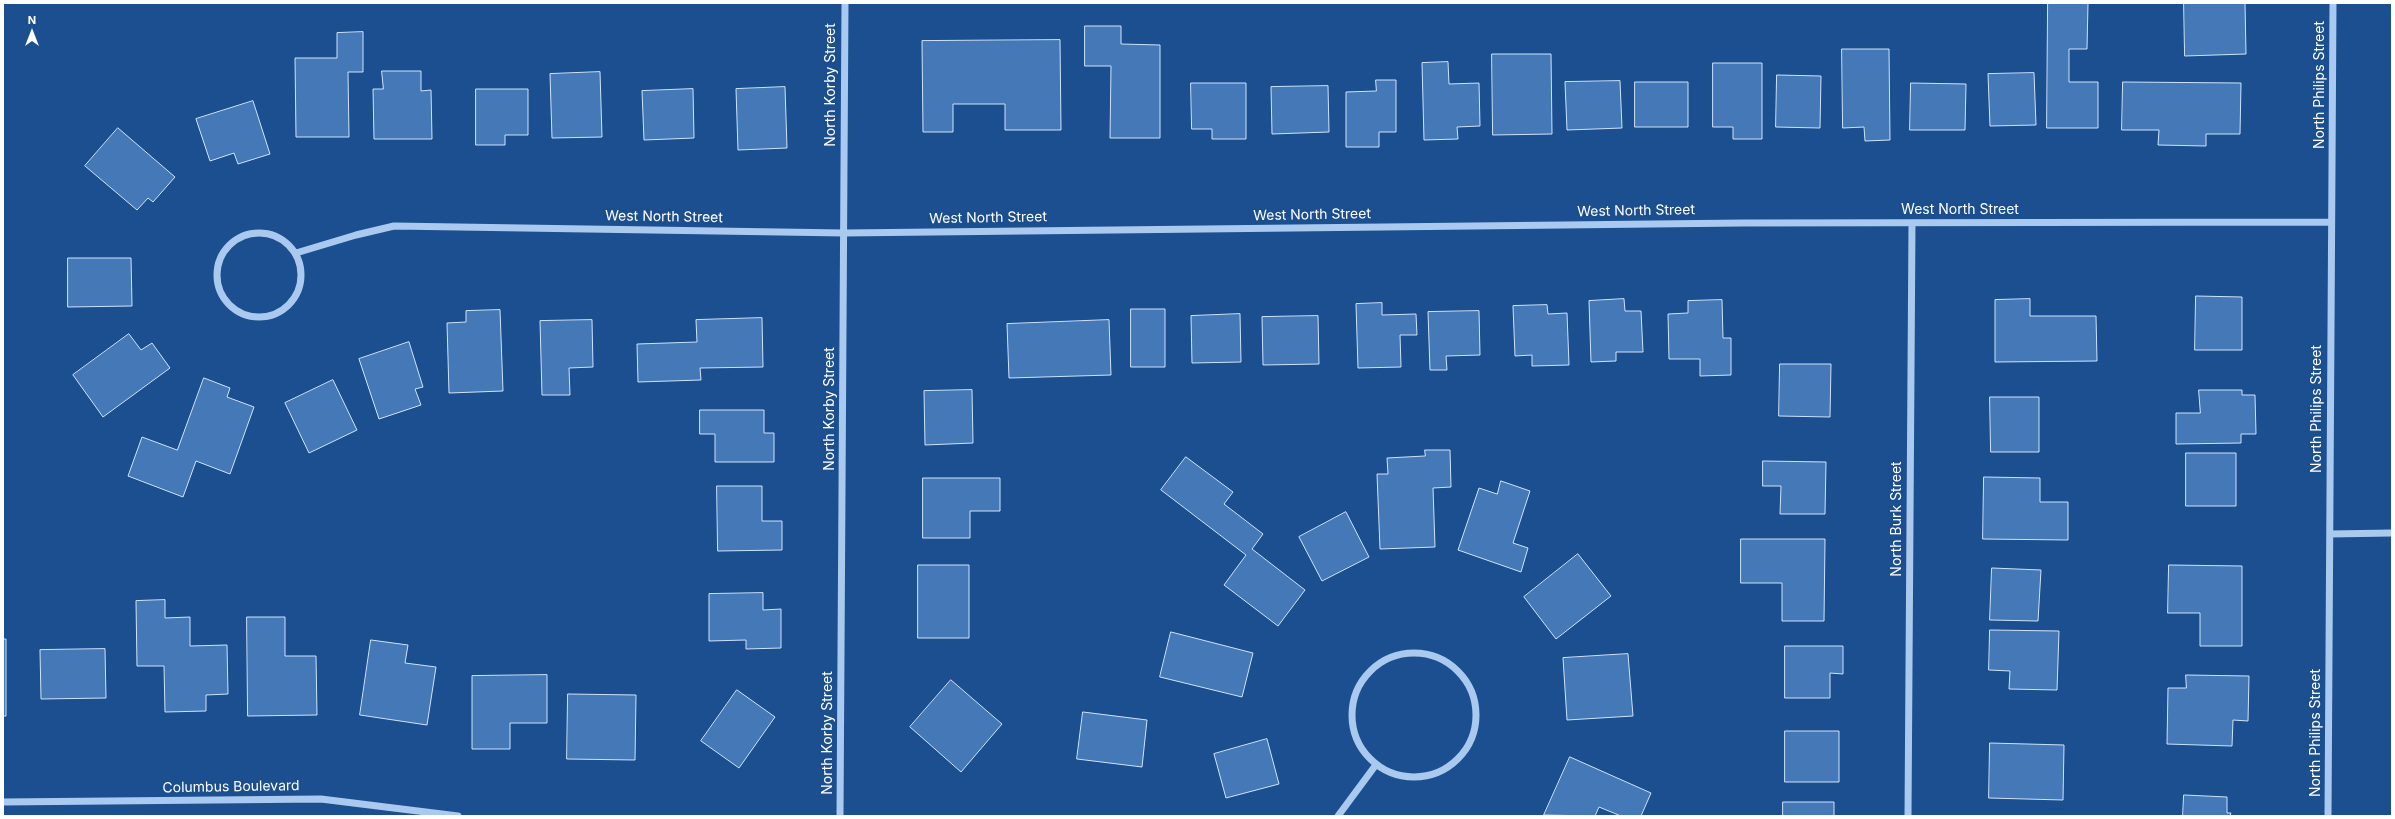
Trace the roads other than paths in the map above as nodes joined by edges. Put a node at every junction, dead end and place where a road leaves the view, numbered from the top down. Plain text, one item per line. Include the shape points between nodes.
1 (845, 3) edge
2 (2333, 3) edge
3 (2332, 222) junction
4 (1912, 223) junction
5 (844, 233) junction
6 (296, 253) junction
7 (2392, 533) edge
8 (2330, 534) junction
9 (1375, 766) junction
10 (3, 802) edge
11 (458, 816) edge
12 (840, 816) edge
13 (1338, 816) edge
14 (1908, 816) edge
15 (2328, 816) edge

1 - 5 street, North Korby Street
2 - 3 street, North Philips Street
3 - 4 street, West North Street
3 - 8 street, North Philips Street
4 - 5 street, West North Street
4 - 14 street, North Burk Street
5 - 6 street, West North Street via 394,226 356,234
5 - 12 street, North Korby Street
6 - 6 street via 274,234 259,232 244,235 231,243 218,264 216,277 227,303 239,312 254,317 270,316 284,309 295,298 302,284 302,268
7 - 8 street
8 - 15 street, North Philips Street
9 - 9 street via 1412,779 1450,768 1474,737 1475,698 1453,665 1416,651 1378,663 1353,694 1352,733
9 - 13 street
10 - 11 street, Columbus Boulevard via 321,799

